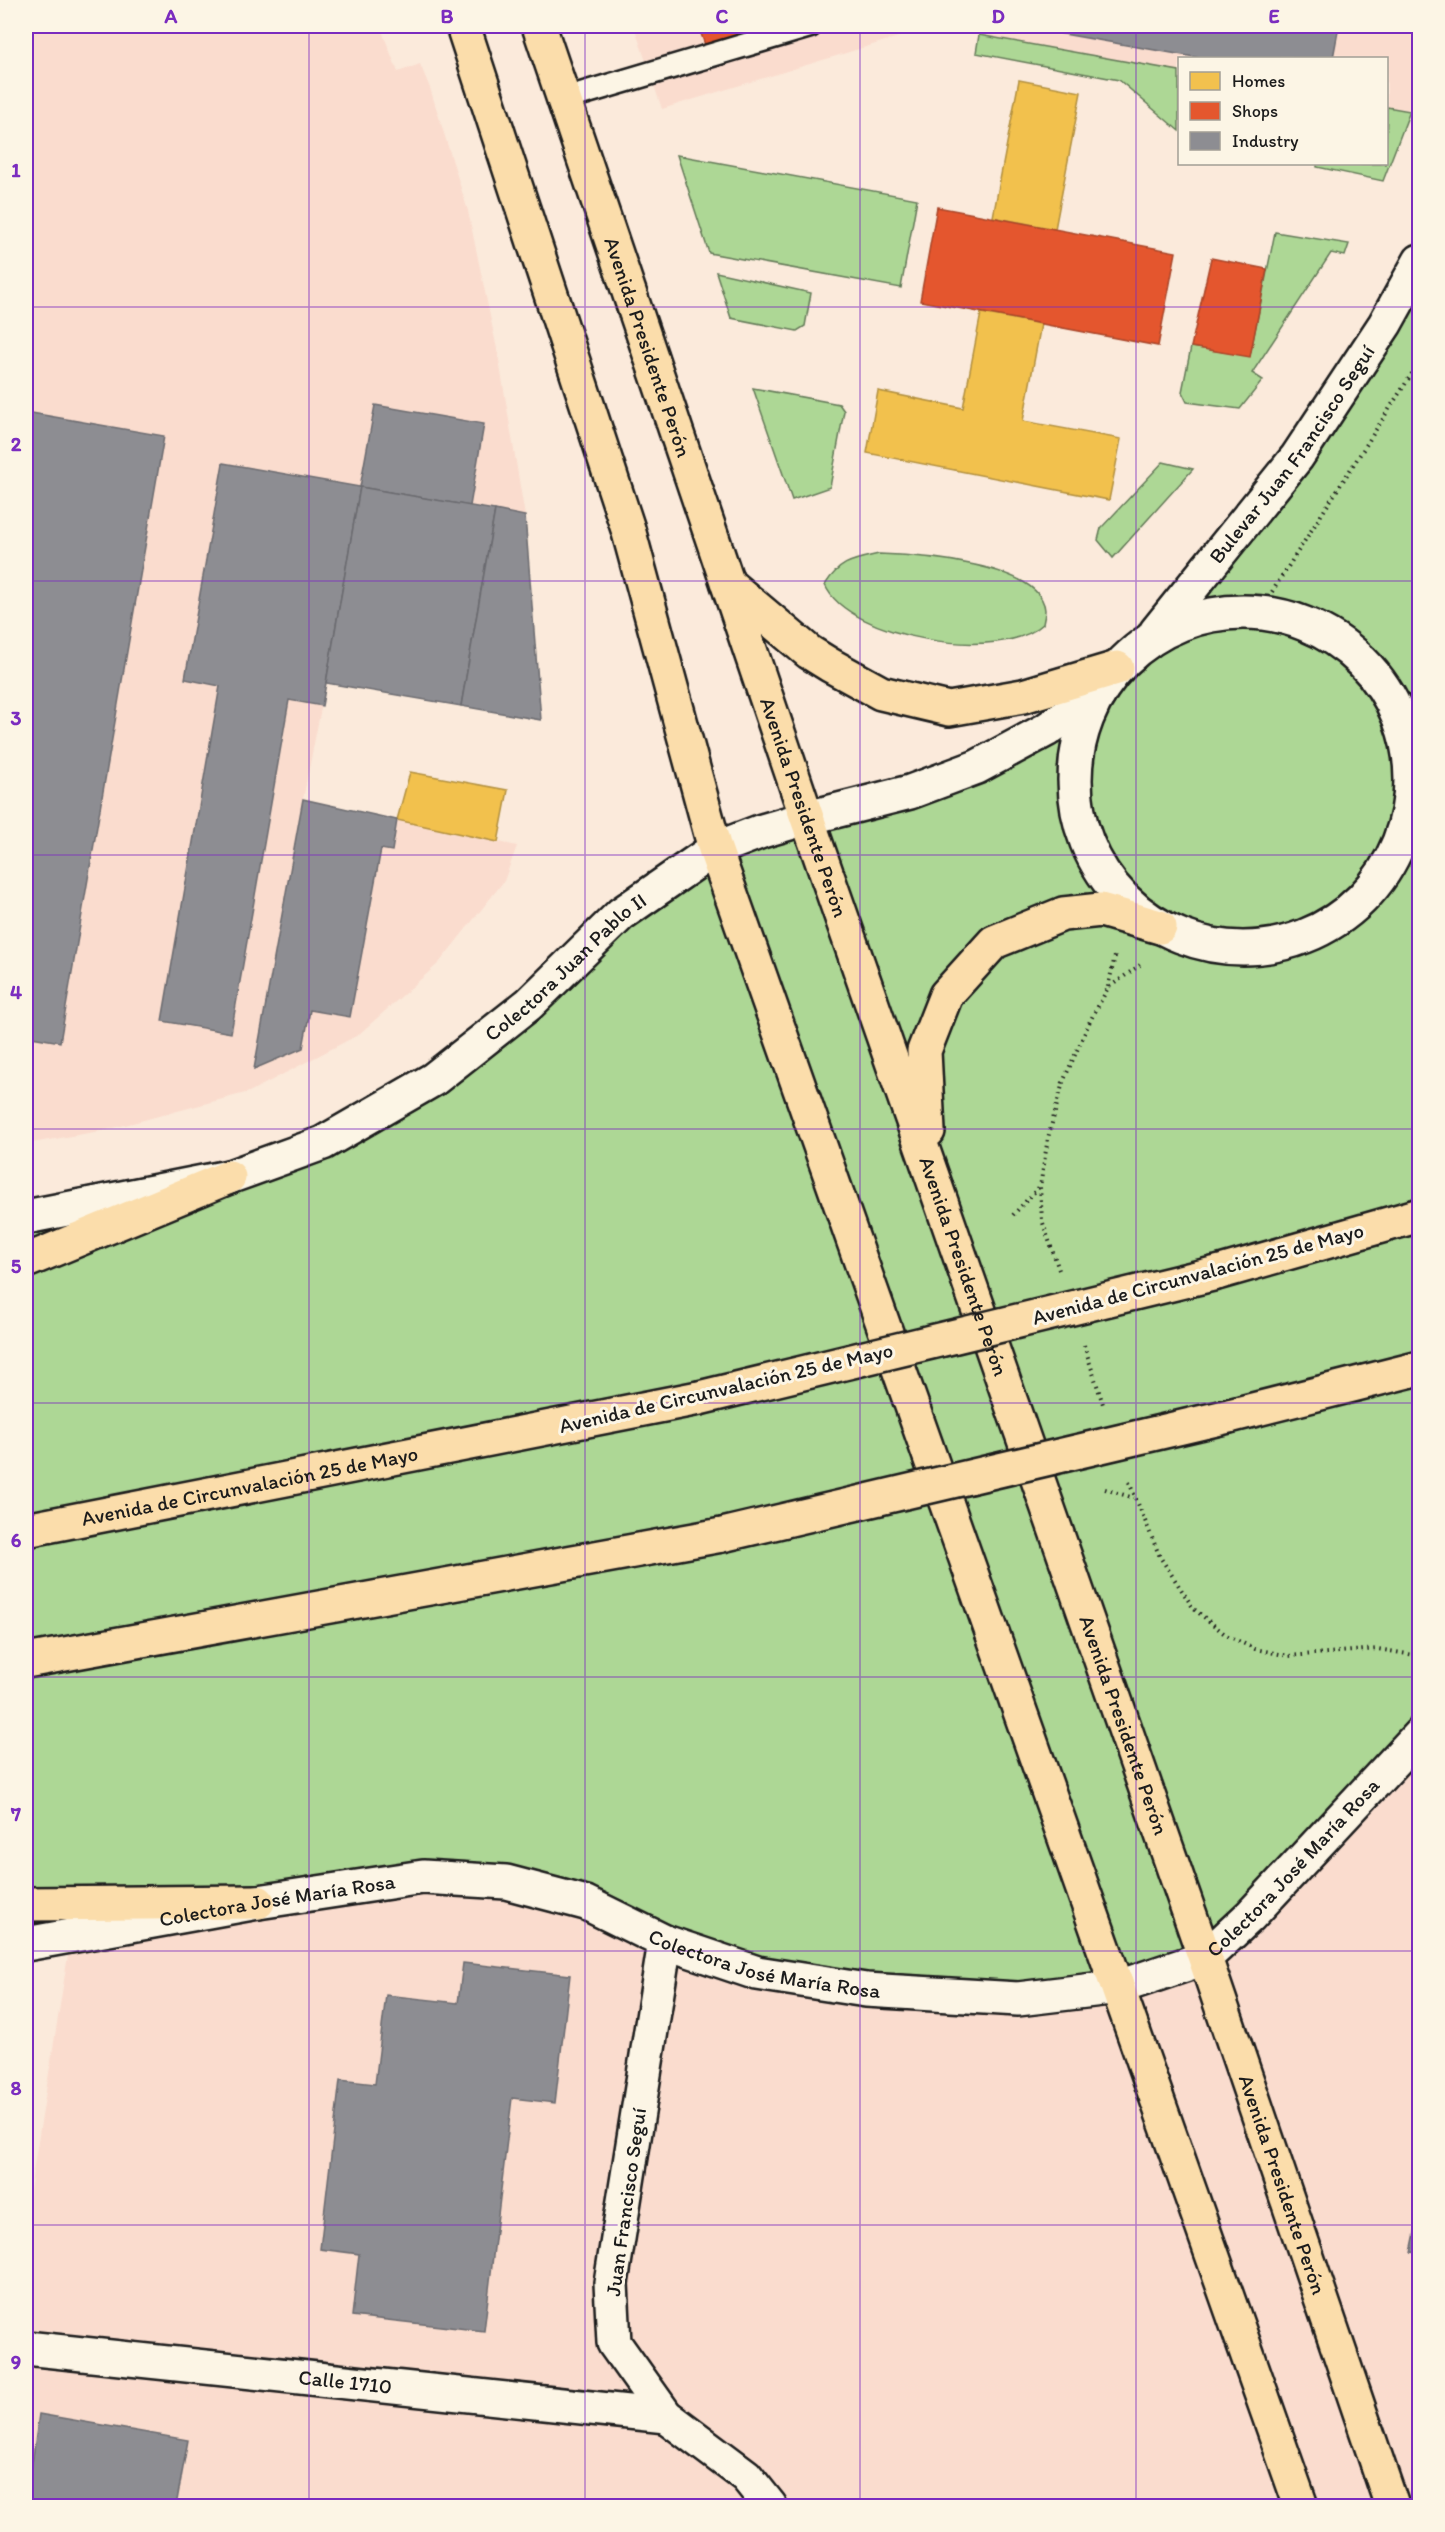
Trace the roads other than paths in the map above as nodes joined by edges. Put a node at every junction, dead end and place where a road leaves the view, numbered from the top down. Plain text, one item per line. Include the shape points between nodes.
1 (463, 26) edge
2 (539, 26) edge
3 (810, 26) edge
4 (564, 99) junction
5 (1419, 261) edge
6 (728, 584) junction
7 (1151, 638) junction
8 (1117, 668) junction
9 (1099, 694) junction
10 (1412, 736) edge
11 (807, 818) junction
12 (1419, 829) edge
13 (715, 849) junction
14 (1389, 865) junction
15 (1160, 927) junction
16 (928, 1163) junction
17 (229, 1177) junction
18 (1419, 1215) edge
19 (26, 1217) edge
20 (26, 1261) edge
21 (1419, 1368) edge
22 (26, 1530) edge
23 (26, 1661) edge
24 (1419, 1734) edge
25 (258, 1902) junction
26 (26, 1904) edge
27 (664, 1942) junction
28 (26, 1944) edge
29 (1205, 1958) junction
30 (1119, 1987) junction
31 (26, 2348) edge
32 (666, 2416) junction
33 (770, 2506) edge
34 (1301, 2506) edge
35 (1392, 2506) edge

1 - 13 main road via 628,529
2 - 4 main road, Avenida Presidente Perón
3 - 4 lane
4 - 6 main road, Avenida Presidente Perón
5 - 7 main road, Bulevar Juan Francisco Seguí via 1385,324 1297,458
6 - 8 main road via 830,665 881,693 949,709 1023,696
6 - 11 main road, Avenida Presidente Perón
7 - 8 main road
7 - 10 main road via 1185,621 1213,615 1259,612 1298,620 1334,637 1365,662 1389,694
8 - 9 main road
9 - 11 main road, Colectora Juan Pablo II via 1046,730 977,767 910,792
9 - 15 main road via 1083,729 1076,766 1079,814 1086,842 1104,876 1129,905
10 - 14 main road via 1406,822
11 - 13 main road, Colectora Juan Pablo II
11 - 16 main road, Avenida Presidente Perón
12 - 14 main road
13 - 17 main road, Colectora Juan Pablo II via 621,914 529,1004 434,1079 323,1143
13 - 30 main road
14 - 15 main road via 1363,900 1328,927 1287,944 1244,950 1200,944
15 - 16 main road via 1101,910 1063,914 994,942 946,995 924,1050
16 - 29 main road, Avenida Presidente Perón
17 - 19 main road, Colectora Juan Pablo II
17 - 20 main road
18 - 22 main road, Avenida de Circunvalación 25 de Mayo, bridge via 1217,1273 699,1398
21 - 23 main road, bridge via 722,1535
24 - 29 main road, Colectora José María Rosa via 1258,1908
25 - 26 main road
25 - 27 main road, Colectora José María Rosa via 423,1877 506,1882 585,1903
25 - 28 main road, Colectora José María Rosa
27 - 30 main road, Colectora José María Rosa via 757,1973 866,1990 1018,1999
27 - 32 main road, Juan Francisco Seguí via 611,2283 614,2343
29 - 30 main road, Colectora José María Rosa
29 - 35 main road, Avenida Presidente Perón
30 - 34 main road
31 - 32 main road, Calle 1710
32 - 33 main road, Juan Francisco Seguí via 746,2476

